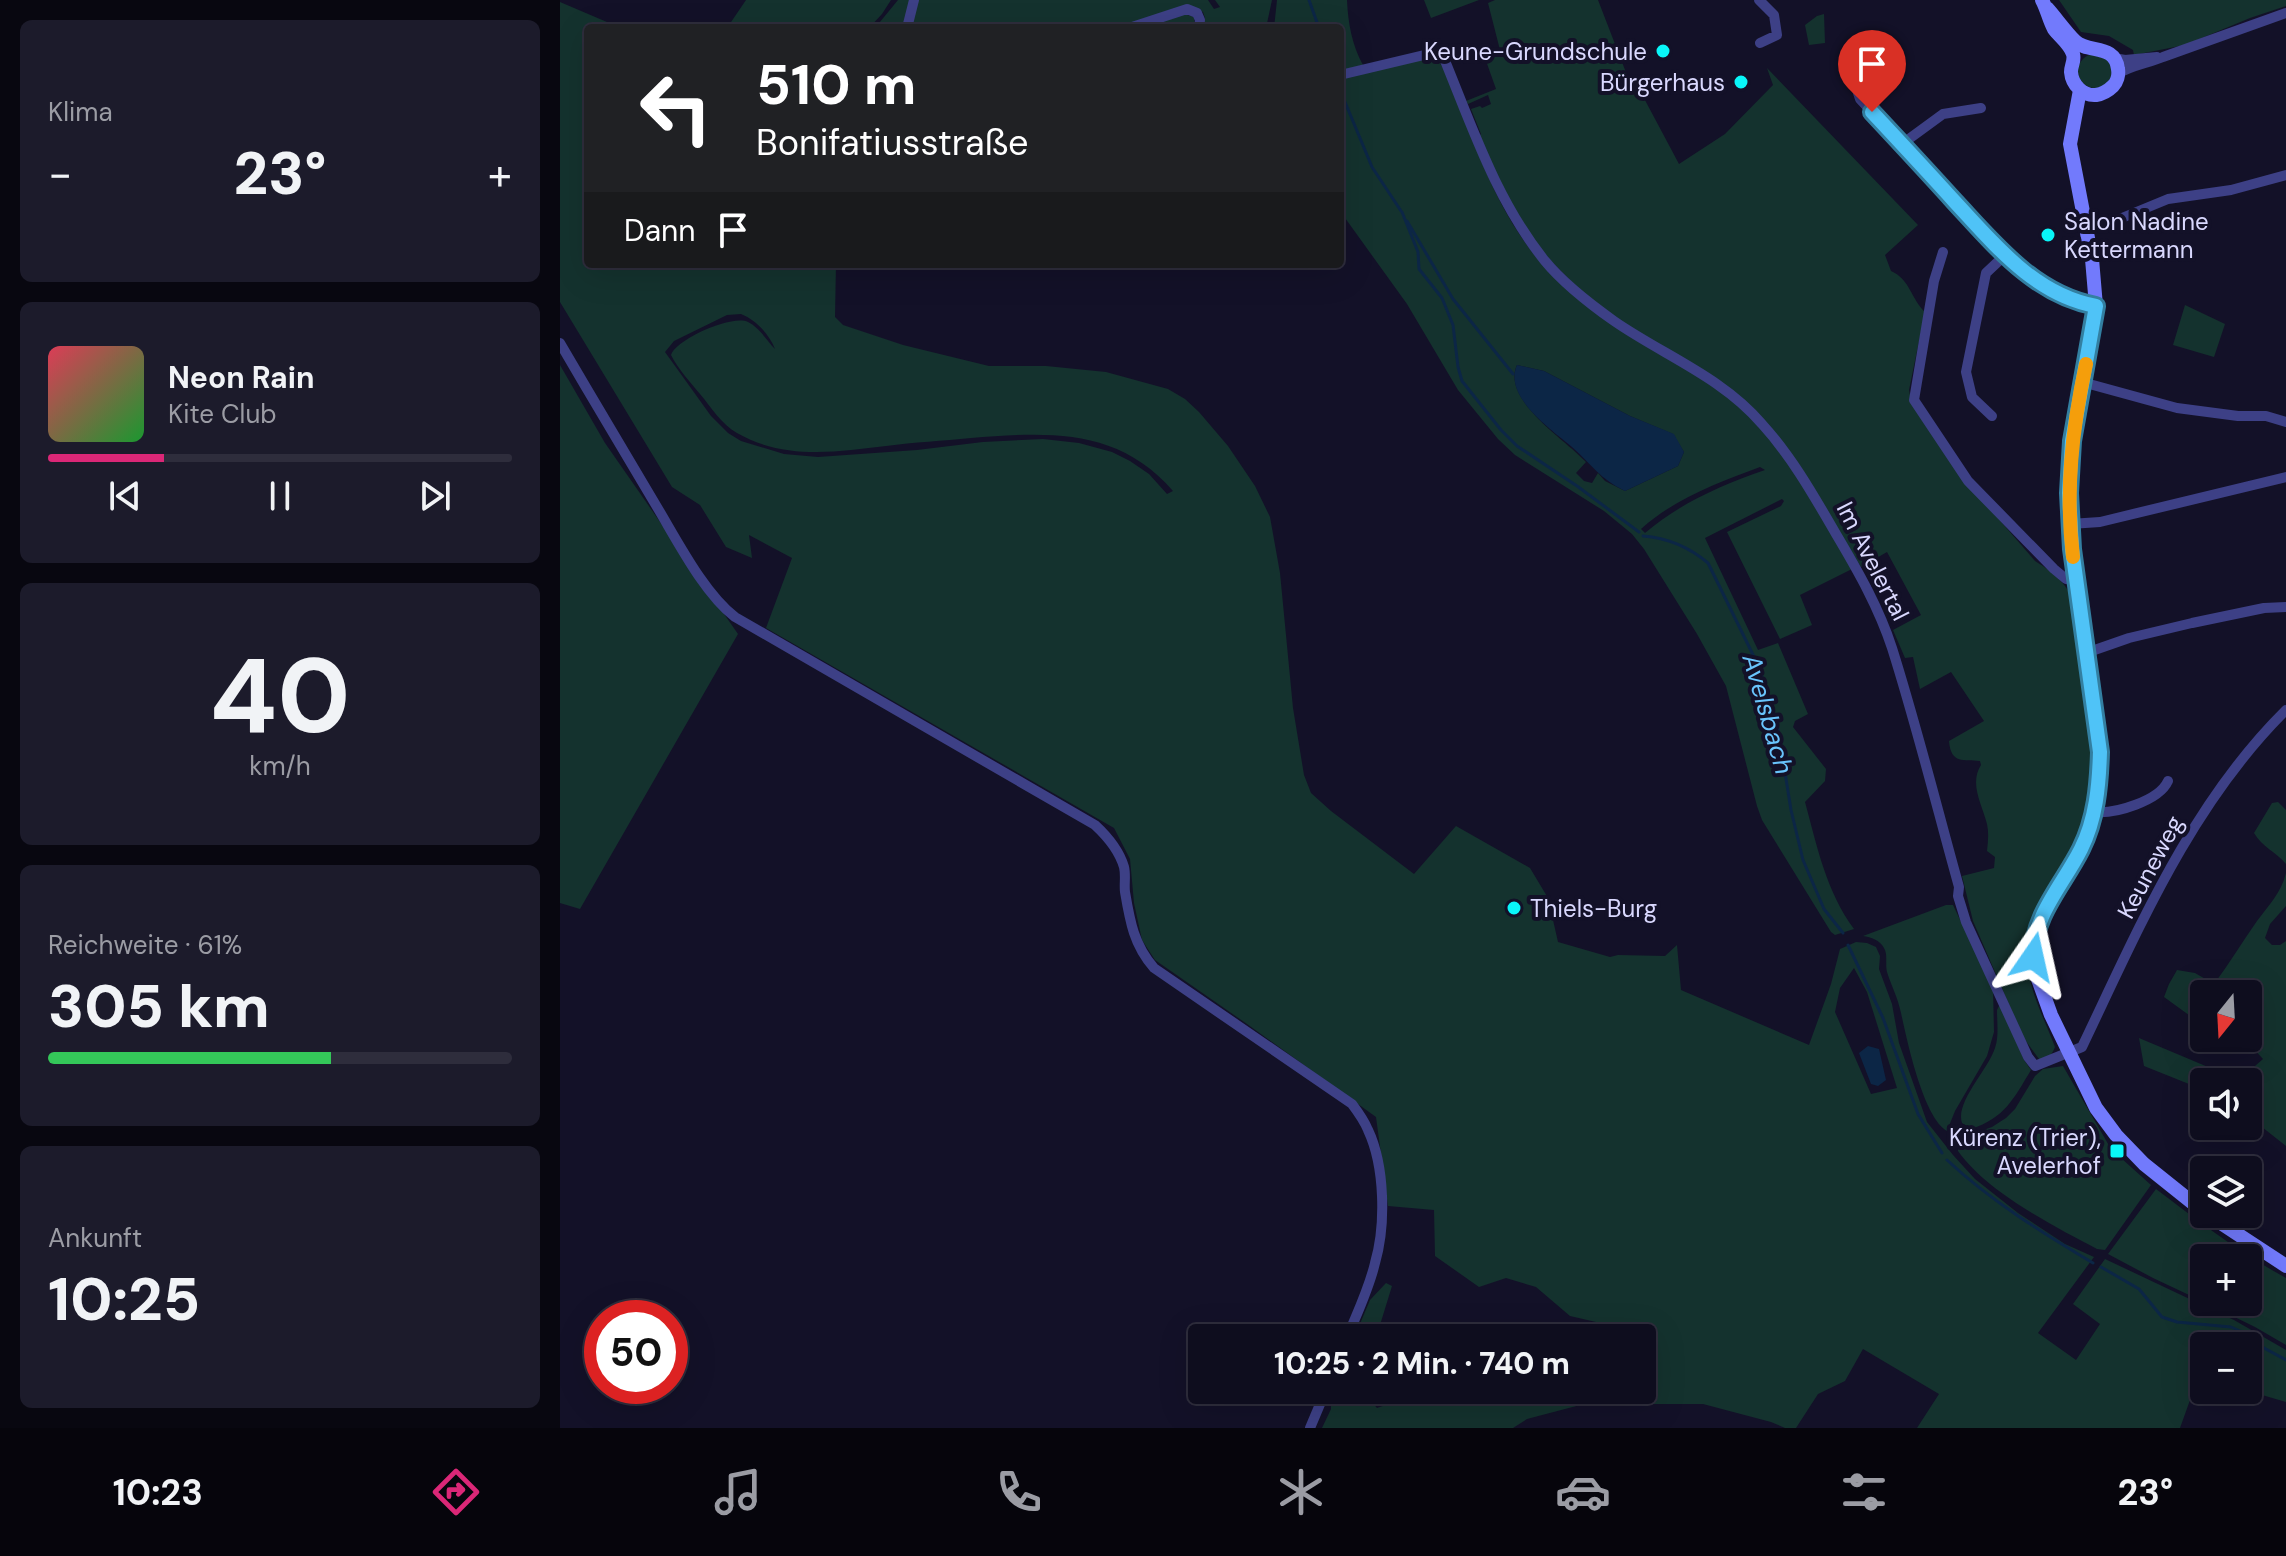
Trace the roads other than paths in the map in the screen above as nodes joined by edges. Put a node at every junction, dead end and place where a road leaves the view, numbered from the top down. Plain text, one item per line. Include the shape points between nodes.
1 (914, 0) edge
2 (1759, 0) edge
3 (2044, 4) edge
4 (2286, 13) edge
5 (908, 24) edge
6 (1141, 24) edge
7 (1200, 24) edge
8 (1760, 43) dead end
9 (2090, 48) junction
10 (2163, 57) junction
11 (2114, 58) junction
12 (2073, 61) junction
13 (1344, 74) edge
14 (2118, 74) junction
15 (1857, 90) dead end
16 (2080, 90) junction
17 (2095, 95) junction
18 (1981, 108) dead end
19 (1902, 144) junction
20 (2072, 159) junction
21 (2286, 175) edge
22 (2117, 220) dead end
23 (1943, 252) dead end
24 (2004, 256) junction
25 (2096, 306) junction
26 (560, 343) edge
27 (2082, 382) junction
28 (1992, 416) dead end
29 (2286, 422) edge
30 (2286, 477) edge
31 (2070, 524) junction
32 (2076, 580) junction
33 (2286, 607) edge
34 (2086, 653) junction
35 (2286, 710) edge
36 (2168, 781) dead end
37 (2095, 812) junction
38 (2068, 1053) junction
39 (2190, 1201) edge
40 (2228, 1228) edge
41 (2286, 1266) edge
42 (1353, 1324) edge
43 (1320, 1404) edge
44 (1310, 1428) edge

1 - 5 street
2 - 8 street via 1774,15 1777,35
3 - 9 main road via 2076,42
3 - 12 main road
4 - 10 street
6 - 7 street via 1187,9 1197,13
9 - 11 main road via 2103,49
9 - 12 main road
10 - 11 street
10 - 14 street
11 - 14 main road
12 - 16 main road via 2071,76
13 - 38 street, Im Avelertal via 1441,51 1497,186 1545,261 1615,322 1709,378 1744,406 1788,455 1870,592 1892,647 1966,922 2035,1066
14 - 17 main road via 2111,88
15 - 19 street
16 - 17 main road
16 - 20 main road via 2070,136
17 - 20 main road
18 - 19 street via 1943,114
19 - 24 street
20 - 25 main road
21 - 22 street via 2168,199
23 - 32 street via 1914,400 1968,481 2054,569
24 - 25 street via 2038,282
24 - 28 street via 1986,273 1966,372 1972,397
25 - 27 main road
26 - 42 street via 725,610 1095,825 1109,837 1121,860 1134,936 1154,968 1352,1104 1369,1131 1379,1163 1382,1213 1377,1259
27 - 29 street via 2177,408
27 - 31 main road via 2070,455
30 - 31 street via 2100,522
31 - 32 main road
32 - 34 main road
33 - 34 street via 2192,623
34 - 37 main road via 2100,752
35 - 38 street, Keuneweg via 2201,814 2155,894 2082,1047
36 - 37 street via 2164,790 2149,798 2112,813
37 - 38 main road via 2082,847 2038,923 2033,948 2042,992
38 - 39 main road via 2096,1108 2125,1146
40 - 41 main road
43 - 44 street

